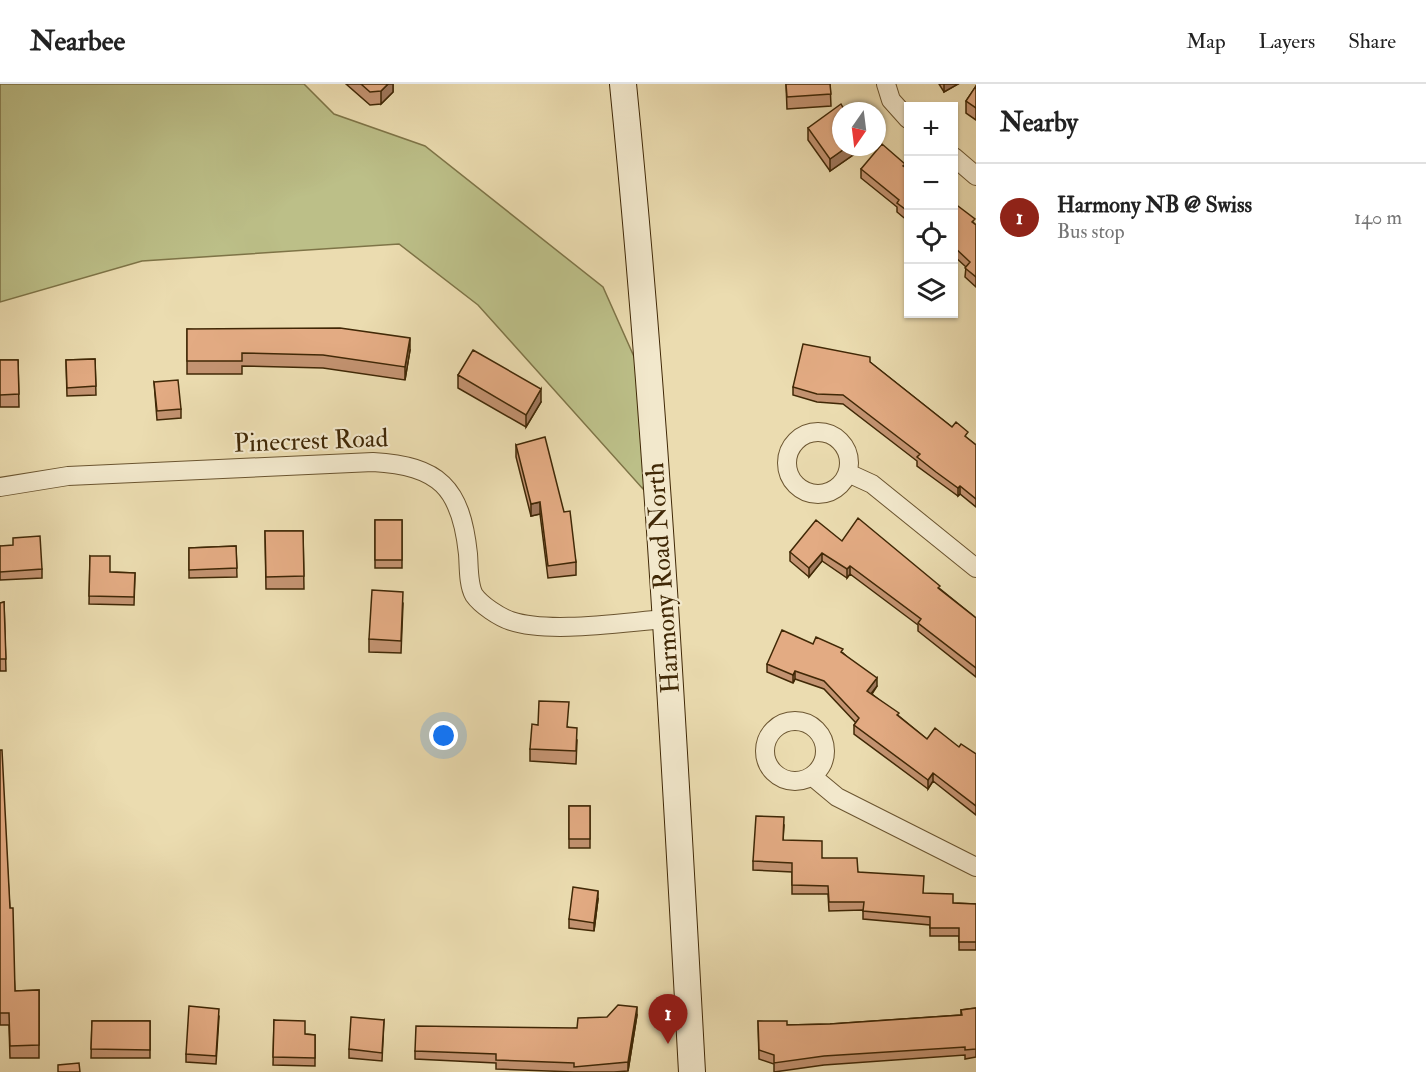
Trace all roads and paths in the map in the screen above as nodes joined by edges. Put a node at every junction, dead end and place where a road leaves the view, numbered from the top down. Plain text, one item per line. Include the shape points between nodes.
1 (623, 84) edge
2 (886, 84) edge
3 (904, 114) edge
4 (958, 160) edge
5 (976, 176) edge
6 (848, 473) dead end
7 (0, 487) edge
8 (976, 568) edge
9 (667, 620) junction
10 (813, 777) dead end
11 (976, 867) edge
12 (692, 1072) edge

1 - 9 main road, Harmony Road North
2 - 3 street via 891,100
4 - 5 street
6 - 8 street via 872,484
7 - 9 street, Pinecrest Road via 68,476 399,463 424,470 444,483 464,527 474,594 489,609 511,621 537,626
9 - 12 main road, Harmony Road North
10 - 11 street via 837,797

